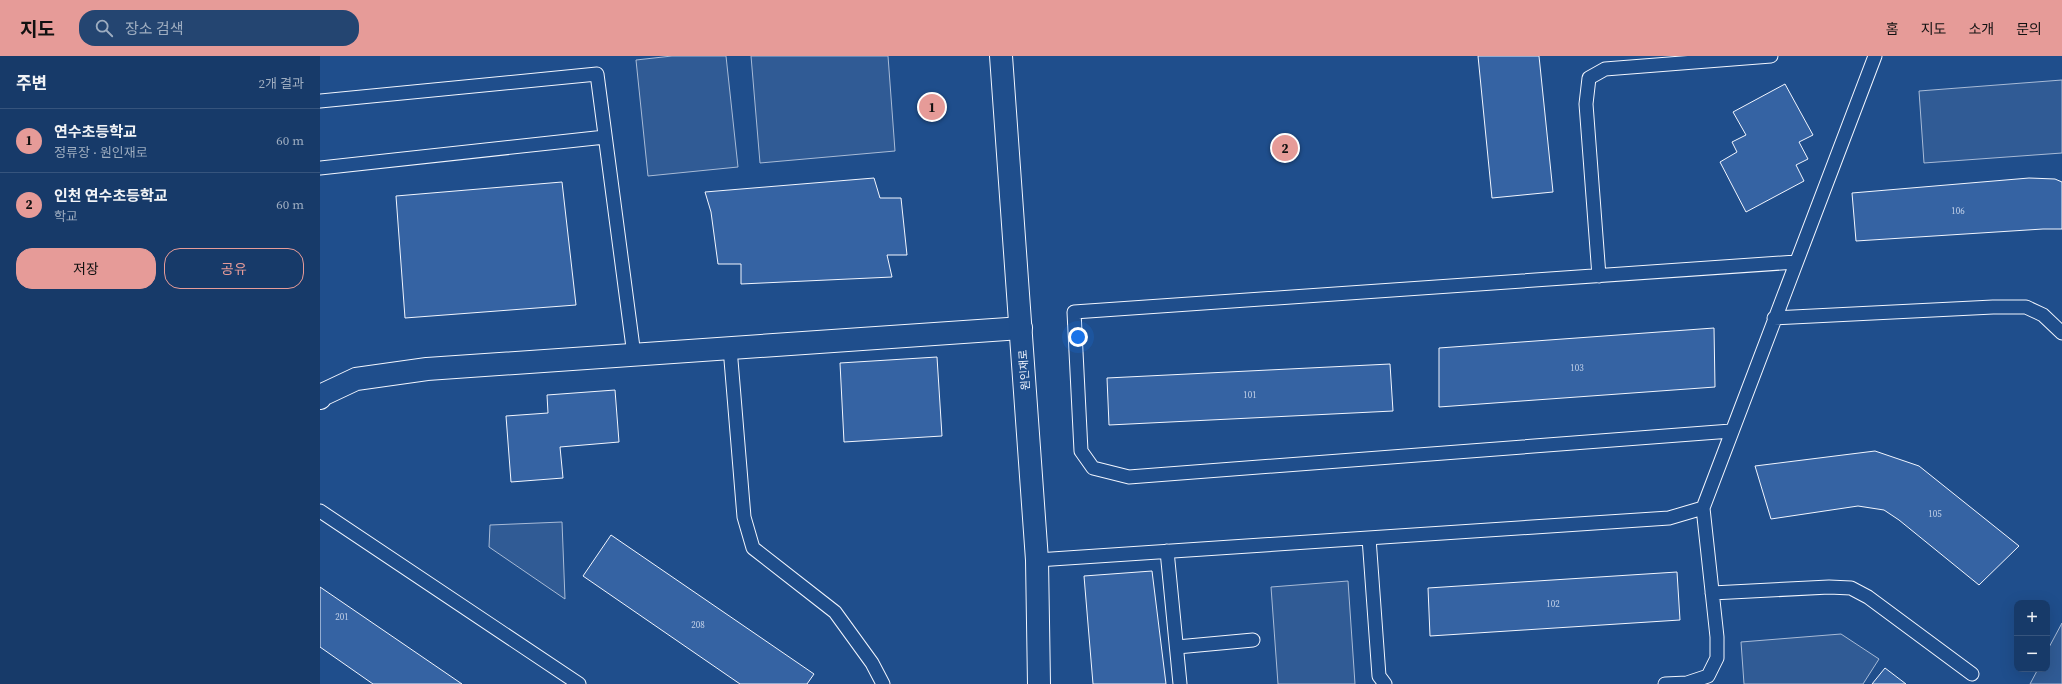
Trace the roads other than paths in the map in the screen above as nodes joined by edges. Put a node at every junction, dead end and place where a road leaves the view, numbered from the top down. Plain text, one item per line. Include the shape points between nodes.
1 (1001, 56) edge
2 (1771, 56) edge
3 (1875, 56) edge
4 (320, 101) edge
5 (605, 137) junction
6 (320, 168) edge
7 (1796, 262) junction
8 (1599, 276) junction
9 (1774, 318) junction
10 (1021, 328) junction
11 (2062, 333) edge
12 (730, 348) junction
13 (634, 355) junction
14 (320, 398) edge
15 (1731, 431) junction
16 (1703, 508) junction
17 (320, 511) edge
18 (1369, 538) junction
19 (1167, 551) junction
20 (1037, 560) junction
21 (1712, 593) junction
22 (1253, 640) dead end
23 (1177, 647) junction
24 (1972, 674) dead end
25 (579, 684) edge
26 (883, 684) edge
27 (1039, 684) edge
28 (1180, 684) edge
29 (1385, 684) edge
30 (1665, 684) edge

1 - 10 street, 원인재로
2 - 8 lane via 1605,69 1589,78 1586,104
3 - 7 lane
4 - 5 lane via 597,74
5 - 6 lane
5 - 13 lane
7 - 8 lane
7 - 9 lane
8 - 15 lane via 1074,312 1081,452 1093,468 1128,477
9 - 11 lane via 2026,307 2043,315
9 - 15 lane
10 - 12 street
10 - 20 street, 원인재로
12 - 13 street
12 - 26 lane via 744,517 753,548 835,612 872,663
13 - 14 street via 427,369 356,379
15 - 16 lane
16 - 18 lane via 1669,518
16 - 21 lane
17 - 25 lane
18 - 19 lane
18 - 29 lane via 1379,676
19 - 20 lane
19 - 23 lane
20 - 27 street, 원인재로
21 - 24 lane via 1829,586 1851,588 1868,597
21 - 30 lane via 1717,658 1708,676 1687,682
22 - 23 lane
23 - 28 lane

